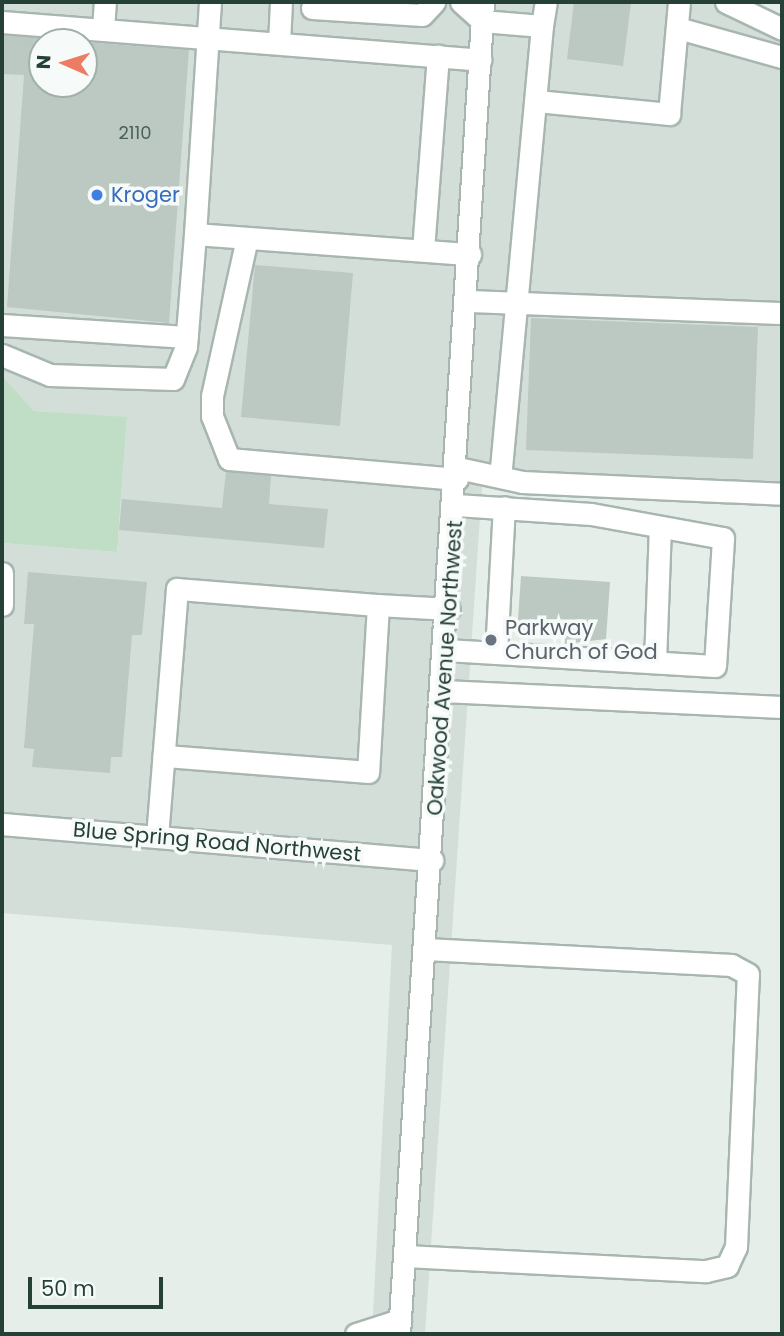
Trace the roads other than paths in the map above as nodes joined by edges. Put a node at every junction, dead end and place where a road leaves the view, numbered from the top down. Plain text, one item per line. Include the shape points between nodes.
1 (105, 2) edge
2 (210, 2) edge
3 (281, 2) edge
4 (434, 2) edge
5 (461, 2) edge
6 (546, 2) edge
7 (680, 2) edge
8 (726, 2) edge
9 (312, 5) edge
10 (482, 12) edge
11 (2, 22) edge
12 (542, 26) junction
13 (678, 28) junction
14 (103, 29) junction
15 (782, 29) edge
16 (208, 37) junction
17 (279, 43) junction
18 (309, 45) junction
19 (438, 56) junction
20 (782, 57) edge
21 (480, 60) junction
22 (537, 101) junction
23 (195, 234) junction
24 (247, 237) junction
25 (423, 250) junction
26 (470, 254) junction
27 (467, 301) junction
28 (513, 303) junction
29 (782, 313) edge
30 (2, 325) edge
31 (187, 337) junction
32 (2, 355) edge
33 (458, 473) junction
34 (499, 475) junction
35 (782, 494) edge
36 (456, 505) junction
37 (504, 507) junction
38 (660, 527) junction
39 (2, 573) edge
40 (378, 604) junction
41 (2, 605) edge
42 (449, 610) junction
43 (446, 650) junction
44 (496, 653) junction
45 (655, 662) junction
46 (715, 666) junction
47 (443, 691) junction
48 (712, 704) junction
49 (782, 707) edge
50 (164, 756) junction
51 (2, 824) edge
52 (157, 837) junction
53 (432, 860) junction
54 (426, 949) junction
55 (405, 1256) junction
56 (400, 1327) edge
57 (356, 1334) edge

1 - 14 street
2 - 16 street
3 - 17 street
4 - 9 street via 422,15
5 - 10 street
6 - 12 street
7 - 13 street
8 - 15 street
9 - 18 street
10 - 12 street
10 - 21 street, Oakwood Avenue Northwest
11 - 14 street
12 - 22 street
13 - 20 street
13 - 22 street via 669,114
14 - 16 street
16 - 17 street
16 - 23 street
17 - 18 street
18 - 19 street
19 - 21 street
19 - 25 street
21 - 26 street, Oakwood Avenue Northwest
22 - 28 street
23 - 24 street
23 - 31 street
24 - 25 street
24 - 33 street via 212,397 229,459
25 - 26 street
26 - 27 street, Oakwood Avenue Northwest
27 - 28 street
27 - 33 street, Oakwood Avenue Northwest
28 - 29 street
28 - 34 street
30 - 31 street
31 - 32 street via 181,365 164,382 50,375
33 - 34 street
33 - 36 street, Oakwood Avenue Northwest
34 - 35 street via 522,482
36 - 37 street
36 - 42 street, Oakwood Avenue Northwest
37 - 38 street
37 - 44 street
38 - 45 street
38 - 46 street via 723,538
39 - 41 street
40 - 42 street
40 - 50 street via 177,589
40 - 50 street via 368,772
42 - 43 street, Oakwood Avenue Northwest
43 - 44 street
43 - 47 street, Oakwood Avenue Northwest
44 - 45 street
45 - 46 street
46 - 48 street
47 - 48 street
47 - 53 street, Oakwood Avenue Northwest
48 - 49 street
50 - 52 street
51 - 52 street, Blue Spring Road Northwest
52 - 53 street, Blue Spring Road Northwest
53 - 54 street, Oakwood Avenue Northwest
54 - 55 street, Oakwood Avenue Northwest
54 - 55 street via 731,965 748,974 736,1247 727,1266 706,1270
55 - 56 street, Oakwood Avenue Northwest
56 - 57 street

